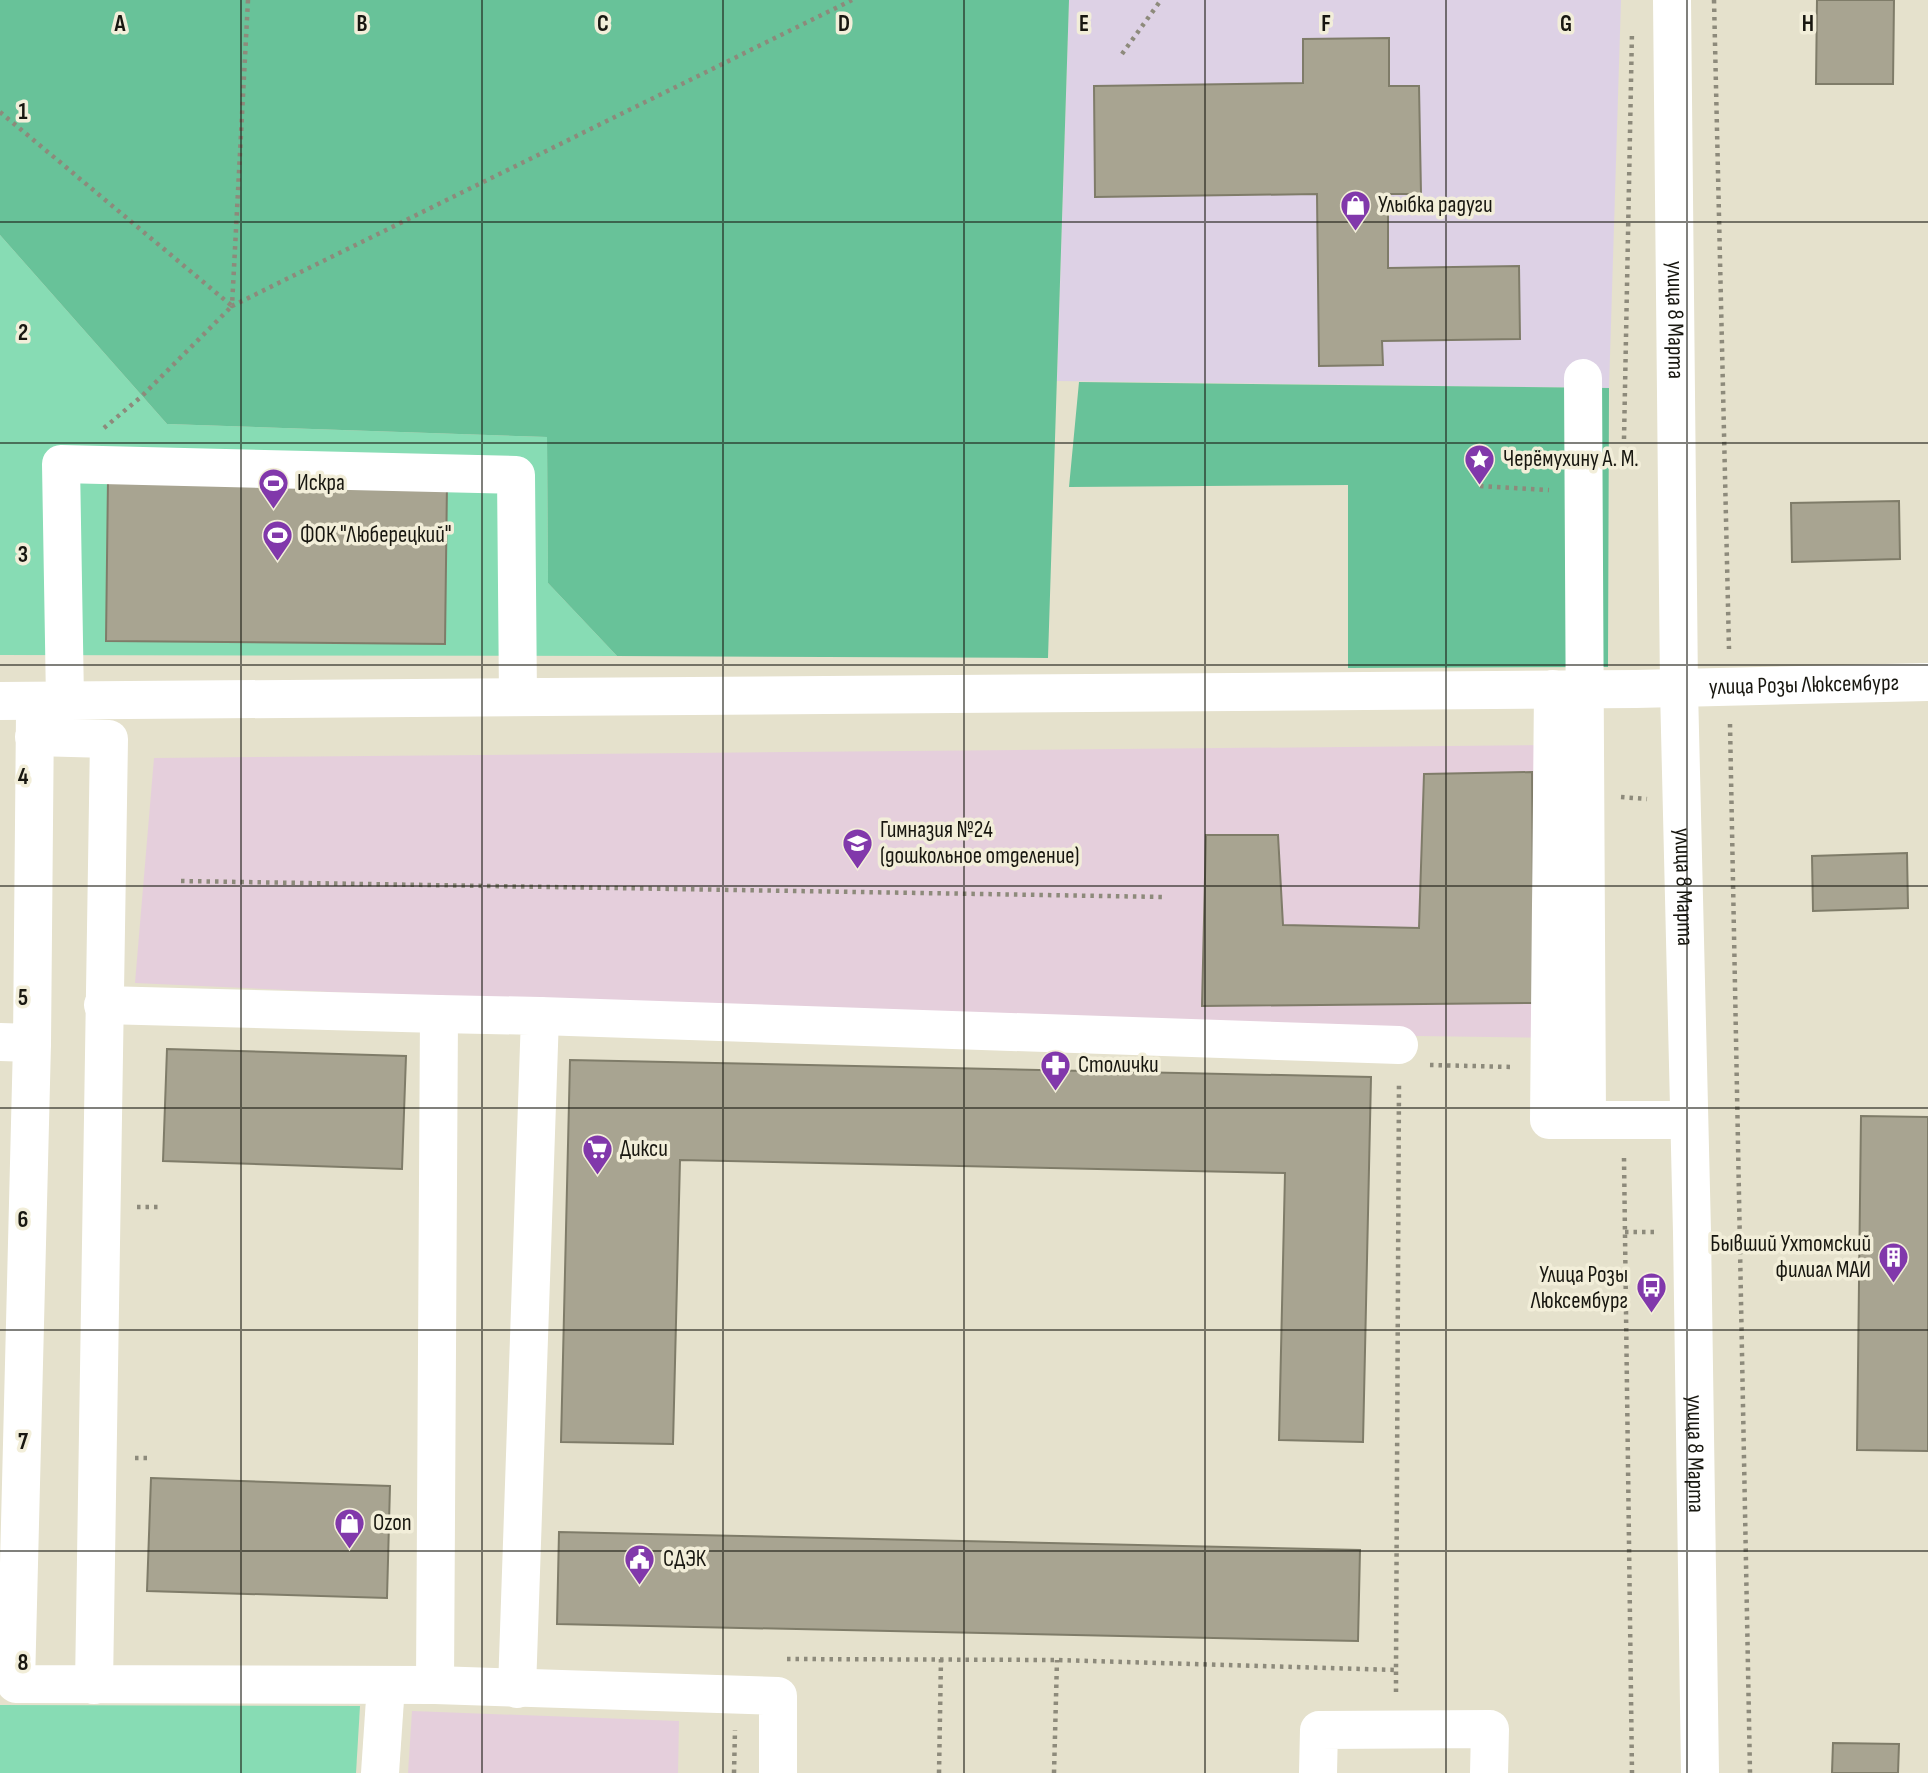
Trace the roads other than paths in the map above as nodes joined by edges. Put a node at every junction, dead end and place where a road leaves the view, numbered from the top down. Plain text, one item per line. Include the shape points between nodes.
1 (1672, 0) edge
2 (1583, 378) dead end
3 (1928, 682) edge
4 (1569, 689) junction
5 (1679, 689) junction
6 (518, 697) junction
7 (33, 710) edge
8 (103, 1005) junction
9 (439, 1014) junction
10 (540, 1016) junction
11 (16, 1043) edge
12 (1399, 1054) road end
13 (1605, 1119) junction
14 (1689, 1120) junction
15 (8, 1684) edge
16 (94, 1685) junction
17 (386, 1685) junction
18 (435, 1685) junction
19 (517, 1689) junction
20 (380, 1773) edge
21 (778, 1773) edge
22 (1318, 1773) edge
23 (1489, 1773) edge
24 (1700, 1773) edge

1 - 5 street, улица 8 Марта
2 - 4 street via 1584,492
3 - 5 street, улица Розы Люксембург
4 - 5 street, улица Розы Люксембург
4 - 6 street, улица Розы Люксембург
4 - 13 street
4 - 13 street via 1549,1120
5 - 14 street, улица 8 Марта
6 - 7 street, улица Розы Люксембург
6 - 7 street via 516,475 61,464
7 - 8 street via 108,738
7 - 11 street
8 - 9 street
8 - 16 street
9 - 10 street
9 - 18 street
10 - 12 street
10 - 19 street
11 - 15 street
13 - 14 street
14 - 24 street, улица 8 Марта
15 - 16 street
16 - 17 street
17 - 18 street
17 - 20 street
18 - 19 street
19 - 21 street via 778,1696
22 - 23 street via 1320,1730 1490,1729

